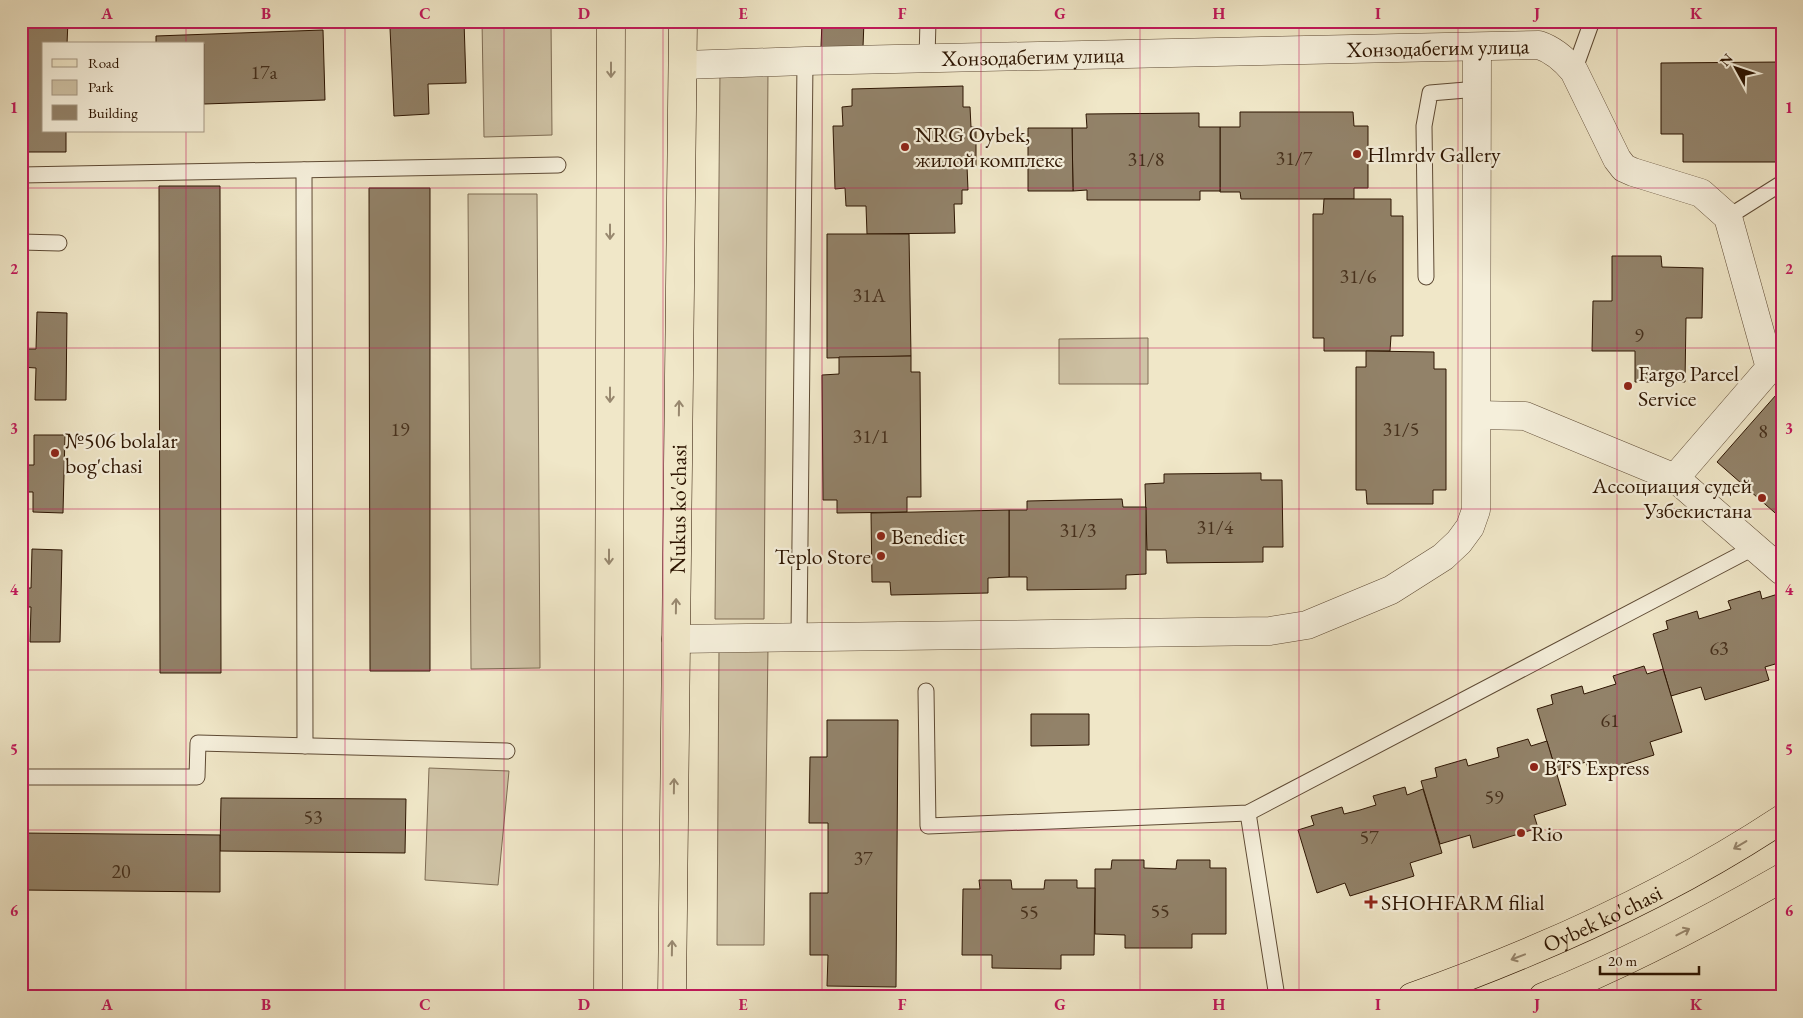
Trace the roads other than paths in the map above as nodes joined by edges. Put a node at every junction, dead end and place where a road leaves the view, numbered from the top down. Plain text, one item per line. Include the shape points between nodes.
1 (611, 21) edge
2 (683, 21) edge
3 (928, 21) edge
4 (1592, 21) edge
5 (1477, 48) junction
6 (927, 58) junction
7 (805, 61) junction
8 (683, 65) junction
9 (1574, 71) junction
10 (1478, 89) junction
11 (558, 165) dead end
12 (304, 170) junction
13 (21, 175) edge
14 (1782, 183) edge
15 (1728, 217) junction
16 (21, 242) edge
17 (59, 243) dead end
18 (1426, 277) dead end
19 (1477, 415) junction
20 (1675, 478) junction
21 (1755, 547) junction
22 (1782, 571) edge
23 (799, 636) junction
24 (676, 639) junction
25 (926, 691) dead end
26 (305, 746) junction
27 (507, 751) dead end
28 (21, 777) edge
29 (1248, 813) junction
30 (1782, 819) edge
31 (1782, 878) edge
32 (1574, 990) edge
33 (608, 997) edge
34 (672, 997) edge
35 (1277, 997) edge
36 (1412, 997) edge
37 (1543, 997) edge

1 -> 33 main road
2 - 8 main road, Nukus ko'chasi
3 - 6 lane
4 - 9 lane
5 - 6 street, Хонзодабегим улица
5 - 9 street, Хонзодабегим улица via 1539,45 1557,54
5 - 10 street
6 - 7 street, Хонзодабегим улица
7 - 8 street, Хонзодабегим улица
7 - 23 lane
24 -> 8 main road, Nukus ko'chasi
9 - 15 street, Хонзодабегим улица via 1624,168 1701,193
10 - 18 lane via 1430,93 1424,126
10 - 19 street
11 - 12 lane
12 - 13 lane
12 - 26 lane
14 - 15 lane
15 - 20 street via 1770,368
16 - 17 lane
19 - 20 street via 1525,416
19 - 23 street via 1476,510 1470,527 1459,542 1444,557 1391,590 1307,625 1270,631
20 - 21 street
21 - 22 street
21 - 29 lane
23 - 24 street
34 -> 24 main road, Nukus ko'chasi
25 - 29 lane via 928,826
26 - 27 lane
26 - 28 lane via 198,743 197,777
29 - 35 lane
30 -> 36 main road, Oybek ko'chasi via 1654,894 1601,920 1530,952
32 -> 31 main road, Oybek ko'chasi
32 - 37 main road, Oybek ko'chasi

